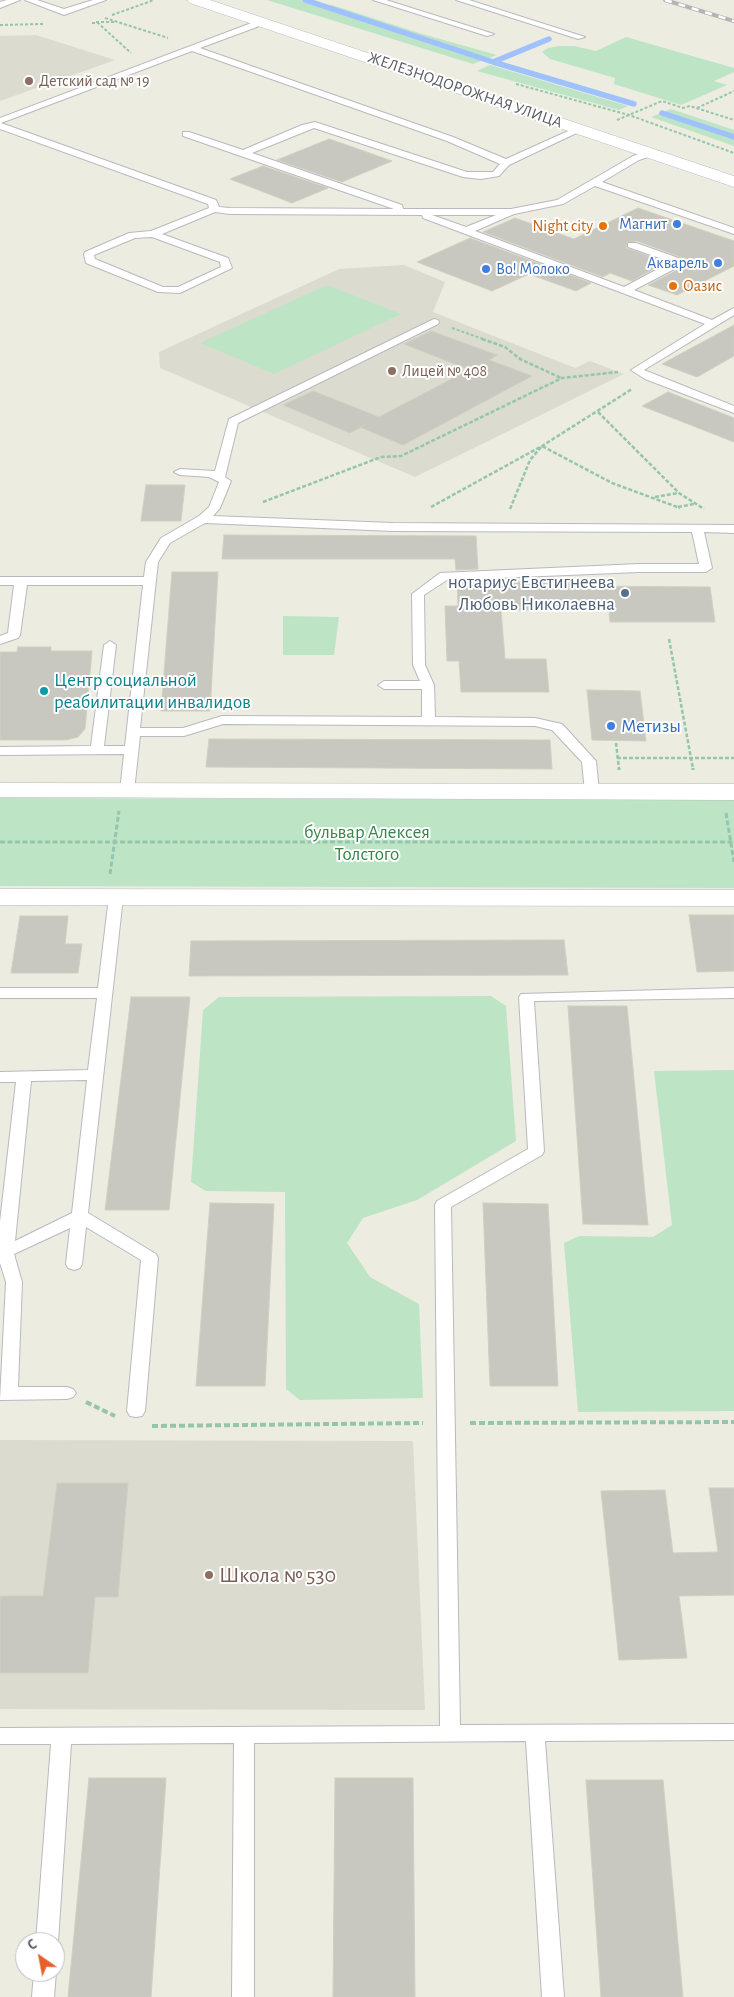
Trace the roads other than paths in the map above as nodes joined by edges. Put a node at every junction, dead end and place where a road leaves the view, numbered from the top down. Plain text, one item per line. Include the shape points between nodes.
1 (16, 0) edge
2 (29, 0) edge
3 (102, 0) edge
4 (195, 0) edge
5 (377, 0) edge
6 (460, 0) edge
7 (0, 5) edge
8 (262, 22) junction
9 (490, 34) dead end
10 (581, 37) dead end
11 (194, 48) junction
12 (0, 120) edge
13 (0, 126) edge
14 (584, 130) junction
15 (186, 134) dead end
16 (243, 154) junction
17 (648, 154) junction
18 (506, 163) junction
19 (594, 182) junction
20 (734, 182) edge
21 (214, 209) junction
22 (412, 211) junction
23 (511, 212) junction
24 (468, 230) junction
25 (734, 230) edge
26 (153, 234) junction
27 (632, 245) dead end
28 (626, 290) junction
29 (734, 311) edge
30 (434, 322) road end
31 (712, 323) junction
32 (734, 410) edge
33 (180, 472) dead end
34 (219, 478) junction
35 (203, 519) junction
36 (697, 529) junction
37 (734, 529) edge
38 (0, 581) edge
39 (21, 581) junction
40 (150, 581) junction
41 (0, 640) edge
42 (110, 645) dead end
43 (384, 685) dead end
44 (428, 685) junction
45 (429, 721) junction
46 (133, 732) junction
47 (0, 750) edge
48 (97, 750) junction
49 (131, 750) junction
50 (0, 790) edge
51 (592, 792) junction
52 (728, 792) edge
53 (124, 797) junction
54 (113, 887) junction
55 (0, 897) edge
56 (734, 898) edge
57 (0, 993) edge
58 (105, 993) junction
59 (734, 993) edge
60 (96, 1075) junction
61 (0, 1077) edge
62 (24, 1077) junction
63 (80, 1216) junction
64 (5, 1252) junction
65 (74, 1264) dead end
66 (7, 1282) edge
67 (67, 1393) road end
68 (4, 1394) edge
69 (136, 1410) dead end
70 (734, 1732) edge
71 (450, 1733) junction
72 (534, 1733) junction
73 (244, 1734) junction
74 (0, 1736) edge
75 (62, 1736) junction
76 (48, 1932) edge
77 (44, 1982) edge
78 (43, 1997) edge
79 (243, 1997) edge
80 (553, 1997) edge

1 - 7 lane
2 - 3 lane via 64,12
4 - 8 street, ЖЕЛЕЗНОДОРОЖНАЯ УЛИЦА
5 - 9 lane
6 - 10 lane
8 - 11 lane
8 - 14 street, ЖЕЛЕЗНОДОРОЖНАЯ УЛИЦА
11 - 12 lane
11 - 18 lane via 450,139
13 - 21 lane via 213,202
14 - 17 street, ЖЕЛЕЗНОДОРОЖНАЯ УЛИЦА
14 - 18 lane
15 - 16 lane
16 - 18 lane via 305,127 315,126 466,175 496,174
16 - 22 lane
17 - 19 lane
17 - 20 street, ЖЕЛЕЗНОДОРОЖНАЯ УЛИЦА
19 - 23 lane via 560,202
19 - 25 lane
21 - 22 lane
21 - 26 lane
22 - 23 lane
22 - 24 lane
23 - 24 lane
24 - 28 lane
26 - 26 lane via 133,235 89,254 90,261 162,290 180,290 227,268 224,260
27 - 28 lane via 680,262
28 - 31 lane
29 - 31 lane
30 - 34 lane via 233,421
31 - 32 lane via 636,370
33 - 34 lane via 211,474
34 - 35 lane via 225,480 214,508
35 - 36 lane via 393,527
35 - 40 lane via 165,541 152,562
36 - 37 lane
36 - 44 lane via 706,568 444,576 418,594 419,665
38 - 39 lane
39 - 40 lane
39 - 41 lane via 14,635
40 - 46 lane
42 - 48 lane
43 - 44 lane
44 - 45 lane
45 - 46 lane via 222,720 184,732
45 - 51 lane via 535,722 557,727 589,761
46 - 49 lane
47 - 48 lane
48 - 49 lane
49 - 53 lane
50 - 53 street
51 - 52 street
51 - 53 street
54 - 55 street
54 - 56 street
54 - 58 lane
57 - 58 lane
58 - 60 lane
59 - 71 lane via 526,996 536,1151 443,1205
60 - 62 lane
60 - 63 lane
61 - 62 lane
62 - 64 lane
63 - 64 lane
63 - 65 lane
63 - 69 lane via 150,1258
64 - 66 lane
66 - 68 lane
67 - 68 lane
70 - 72 lane
71 - 72 lane
71 - 73 lane
72 - 80 lane
73 - 75 lane
73 - 79 lane
74 - 75 lane
75 - 76 lane
77 - 78 lane

